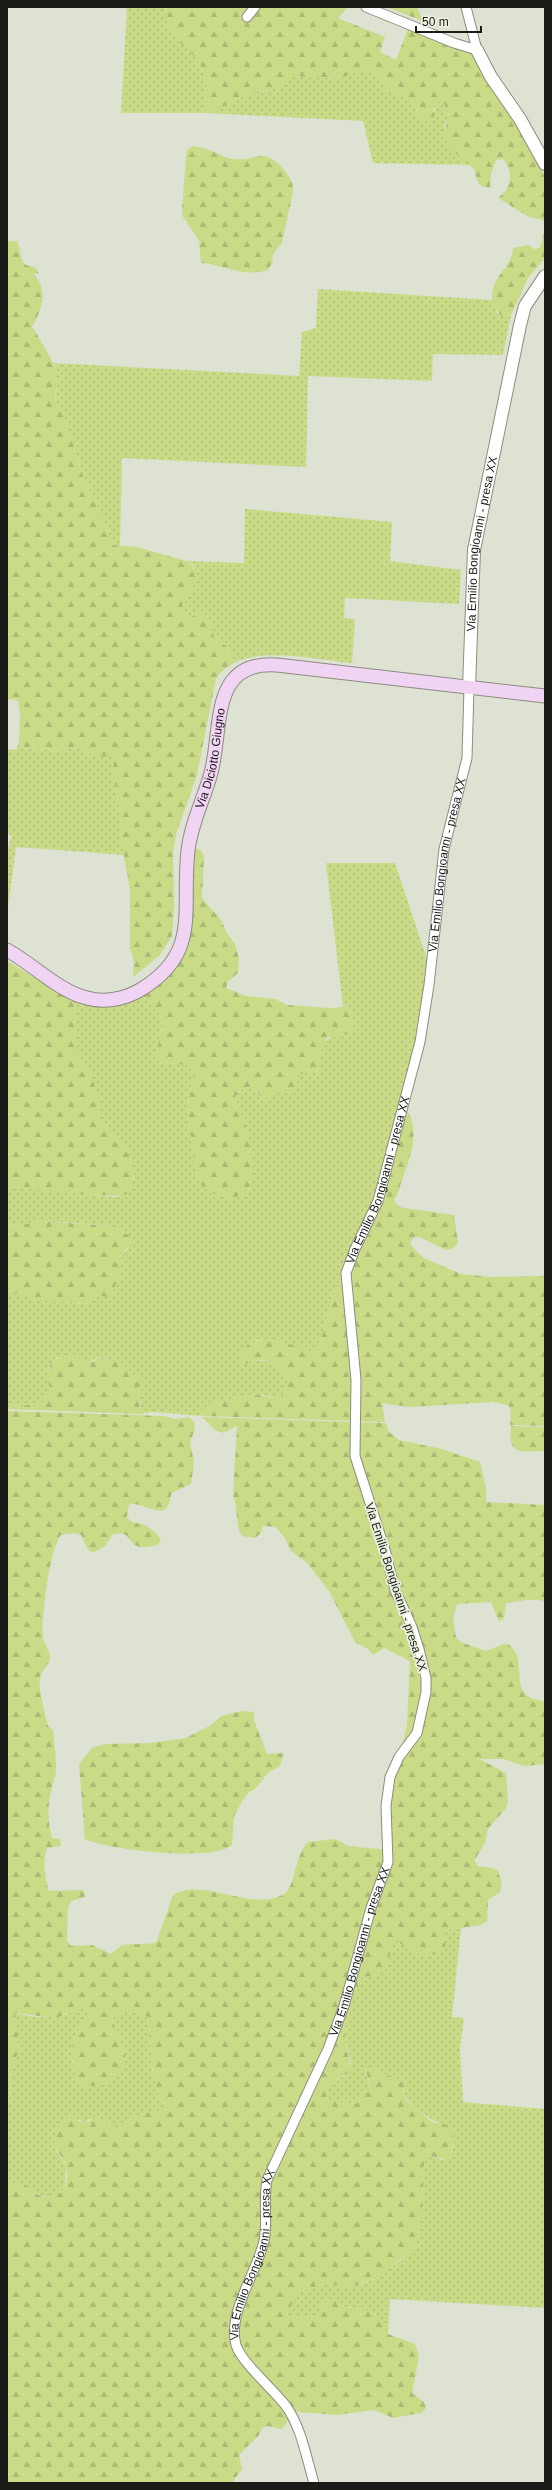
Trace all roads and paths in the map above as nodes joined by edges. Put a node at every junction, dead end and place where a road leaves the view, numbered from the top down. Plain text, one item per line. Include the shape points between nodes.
1 (255, 7) edge
2 (366, 7) edge
3 (466, 7) edge
4 (247, 17) dead end
5 (477, 50) junction
6 (545, 164) edge
7 (545, 276) edge
8 (469, 688) junction
9 (545, 696) edge
10 (7, 950) edge
11 (314, 2483) edge

1 - 4 street
2 - 5 street
3 - 5 street
5 - 6 street via 491,77 520,118
7 - 8 street, Via Emilio Bongioanni - presa XX via 525,306 479,519 473,563
8 - 9 main road, Via Diciotto Giugno
8 - 10 main road, Via Diciotto Giugno via 265,664 237,674 230,683 222,703 212,772 191,832 187,852 184,934 175,959 156,979 135,993 120,998 97,1000 66,989
8 - 11 street, Via Emilio Bongioanni - presa XX via 467,758 444,849 420,1042 378,1201 346,1274 356,1380 355,1456 395,1590 417,1642 424,1666 426,1692 417,1733 399,1757 390,1777 386,1806 388,1862 371,1908 352,1979 328,2049 268,2180 264,2196 264,2239 234,2329 237,2347 278,2396 294,2420

